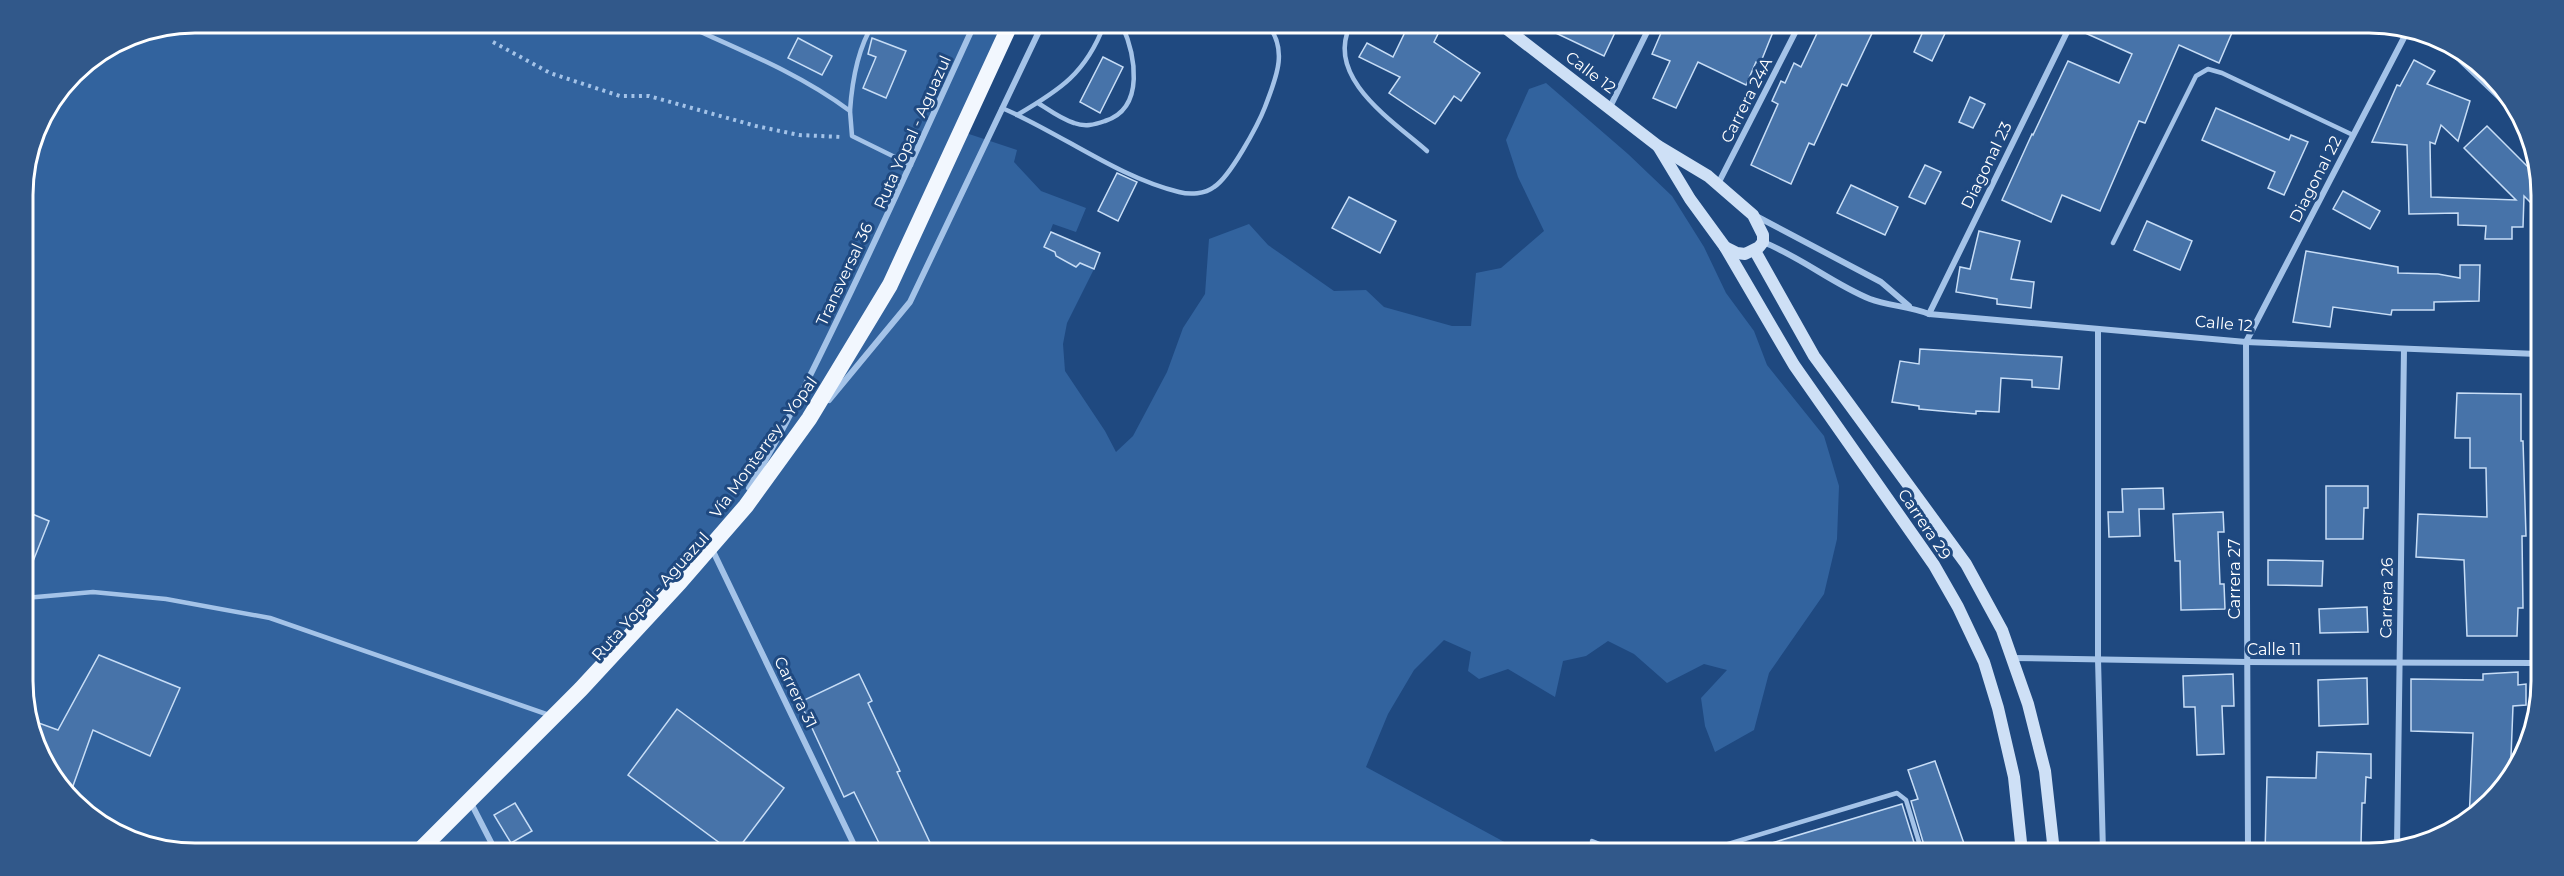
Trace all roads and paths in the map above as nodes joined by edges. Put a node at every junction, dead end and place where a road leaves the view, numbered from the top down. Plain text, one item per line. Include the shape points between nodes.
1 (702, 33) edge
2 (867, 33) edge
3 (970, 33) edge
4 (1006, 33) edge
5 (1038, 33) edge
6 (1101, 33) edge
7 (1125, 33) edge
8 (1273, 33) edge
9 (1349, 33) edge
10 (1513, 33) edge
11 (1647, 33) edge
12 (1795, 33) edge
13 (2067, 33) edge
14 (2404, 37) edge
15 (493, 42) dead end
16 (2462, 62) edge
17 (2495, 93) edge
18 (1038, 103) junction
19 (1610, 107) junction
20 (1002, 108) junction
21 (850, 111) junction
22 (1017, 115) junction
23 (2354, 135) junction
24 (852, 136) junction
25 (1658, 146) junction
26 (1427, 151) dead end
27 (911, 165) junction
28 (1718, 184) junction
29 (1754, 215) junction
30 (2113, 243) dead end
31 (1725, 247) junction
32 (1759, 247) junction
33 (1910, 306) junction
34 (1929, 314) junction
35 (2098, 329) junction
36 (2247, 342) junction
37 (2404, 349) junction
38 (2531, 354) edge
39 (776, 456) junction
40 (726, 529) joint
41 (711, 547) junction
42 (33, 597) edge
43 (2012, 658) junction
44 (2098, 659) junction
45 (2247, 662) junction
46 (2399, 663) junction
47 (2531, 663) edge
48 (554, 717) junction
49 (470, 801) junction
50 (1592, 841) dead end
51 (2397, 841) edge
52 (427, 843) edge
53 (491, 843) edge
54 (853, 843) edge
55 (1597, 843) edge
56 (1731, 843) edge
57 (1919, 843) edge
58 (2021, 843) edge
59 (2053, 843) edge
60 (2103, 843) edge
61 (2248, 843) edge

1 - 21 lane via 776,66 825,92
2 - 21 lane via 852,80
3 - 27 lane, Ruta Yopal - Aguazul
4 - 39 highway, Vía Monterrey - Yopal via 890,285 809,419
5 - 20 street
6 - 18 lane via 1078,72
7 - 18 lane via 1135,70 1134,89 1124,107 1110,119 1090,126 1073,123
8 - 22 lane via 1279,70 1262,114 1228,173 1214,187 1200,193 1181,193 1144,181
9 - 26 lane via 1344,57 1351,78
10 - 19 main road, Calle 12
11 - 19 street
12 - 28 street, Carrera 24A
13 - 34 street, Diagonal 23
14 - 23 street, Diagonal 22
15 - 24 path via 550,73 620,96 650,96 799,135
16 - 17 street
18 - 22 lane
19 - 25 main road, Calle 12
20 - 22 lane
20 - 39 street via 910,302
21 - 24 lane
23 - 30 lane via 2208,69 2196,76
23 - 36 street, Diagonal 22
24 - 27 lane
25 - 28 main road
25 - 31 main road, Carrera 29 via 1690,200
27 - 39 lane, Ruta Yopal - Aguazul
28 - 29 main road
29 - 32 main road, Carrera 29 via 1761,228
29 - 33 street, Calle 12 via 1881,282
31 - 32 main road via 1737,253
31 - 58 main road, Carrera 29 via 1794,365 1934,565 1958,607 1984,662 1998,708 2014,777
32 - 33 street, Calle 12 via 1789,254 1871,299
32 - 43 main road, Carrera 29 via 1814,356 1966,564 2002,630
33 - 34 street, Calle 12
34 - 35 street, Calle 12
35 - 36 street, Calle 12
35 - 44 street
36 - 37 street, Calle 12
36 - 45 street, Carrera 27
37 - 38 street, Calle 12
37 - 46 street, Carrera 26
39 - 40 highway, Vía Monterrey - Yopal
40 - 41 lane, Ruta Yopal - Aguazul
41 - 48 lane, Ruta Yopal - Aguazul
41 - 54 street, Carrera 31
42 - 48 lane via 93,592 166,599 270,618
43 - 44 street, Calle 11
43 - 59 main road, Carrera 29 via 2045,771
44 - 45 street, Calle 11
44 - 60 street
45 - 46 street, Calle 11
45 - 61 street, Carrera 27
46 - 47 street, Calle 11
46 - 51 street, Carrera 26
48 - 49 lane, Ruta Yopal - Aguazul
49 - 52 lane, Ruta Yopal - Aguazul
49 - 53 street
50 - 55 lane
56 - 57 lane via 1897,793 1906,800

